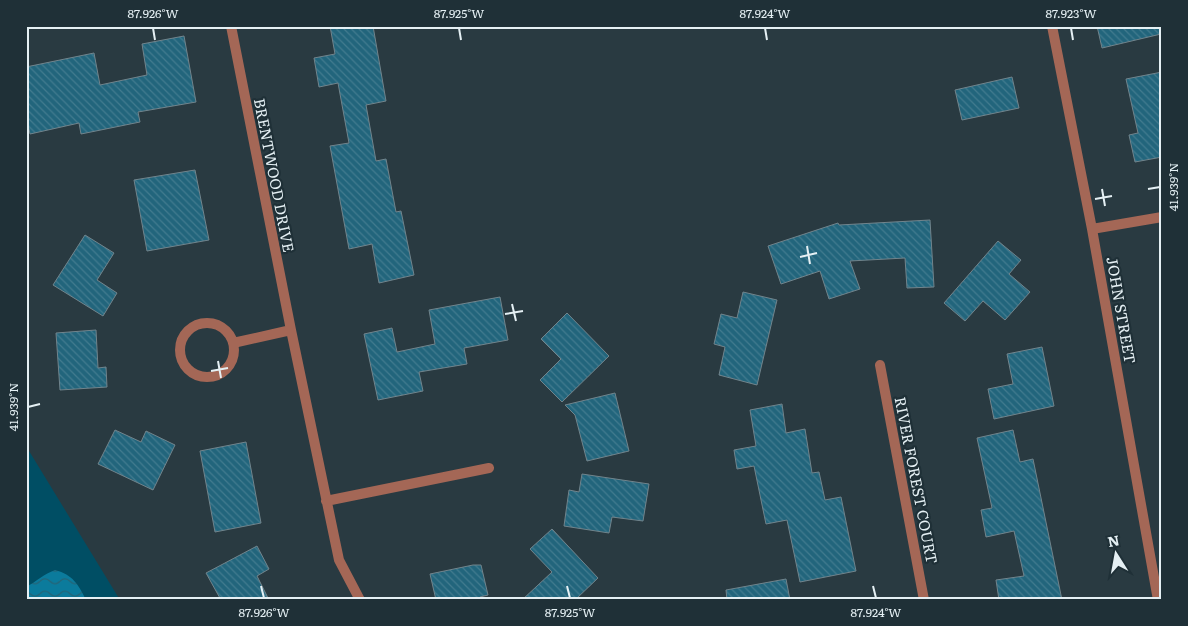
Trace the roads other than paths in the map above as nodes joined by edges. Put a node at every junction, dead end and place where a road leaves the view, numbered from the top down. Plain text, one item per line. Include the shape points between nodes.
1 (231, 26) edge
2 (1052, 26) edge
3 (1162, 217) edge
4 (1092, 229) junction
5 (290, 330) junction
6 (233, 343) junction
7 (880, 365) dead end
8 (489, 468) dead end
9 (326, 501) junction
10 (360, 600) edge
11 (924, 600) edge
12 (1158, 600) edge

1 - 5 street, BRENTWOOD DRIVE
2 - 4 street, JOHN STREET
3 - 4 street
4 - 12 street, JOHN STREET
5 - 6 street
5 - 9 street, BRENTWOOD DRIVE
6 - 6 street via 225,330 206,323 187,331 181,341 180,353 189,370 209,377 227,368 233,356
7 - 11 street, RIVER FOREST COURT
8 - 9 street
9 - 10 street, BRENTWOOD DRIVE via 339,560

